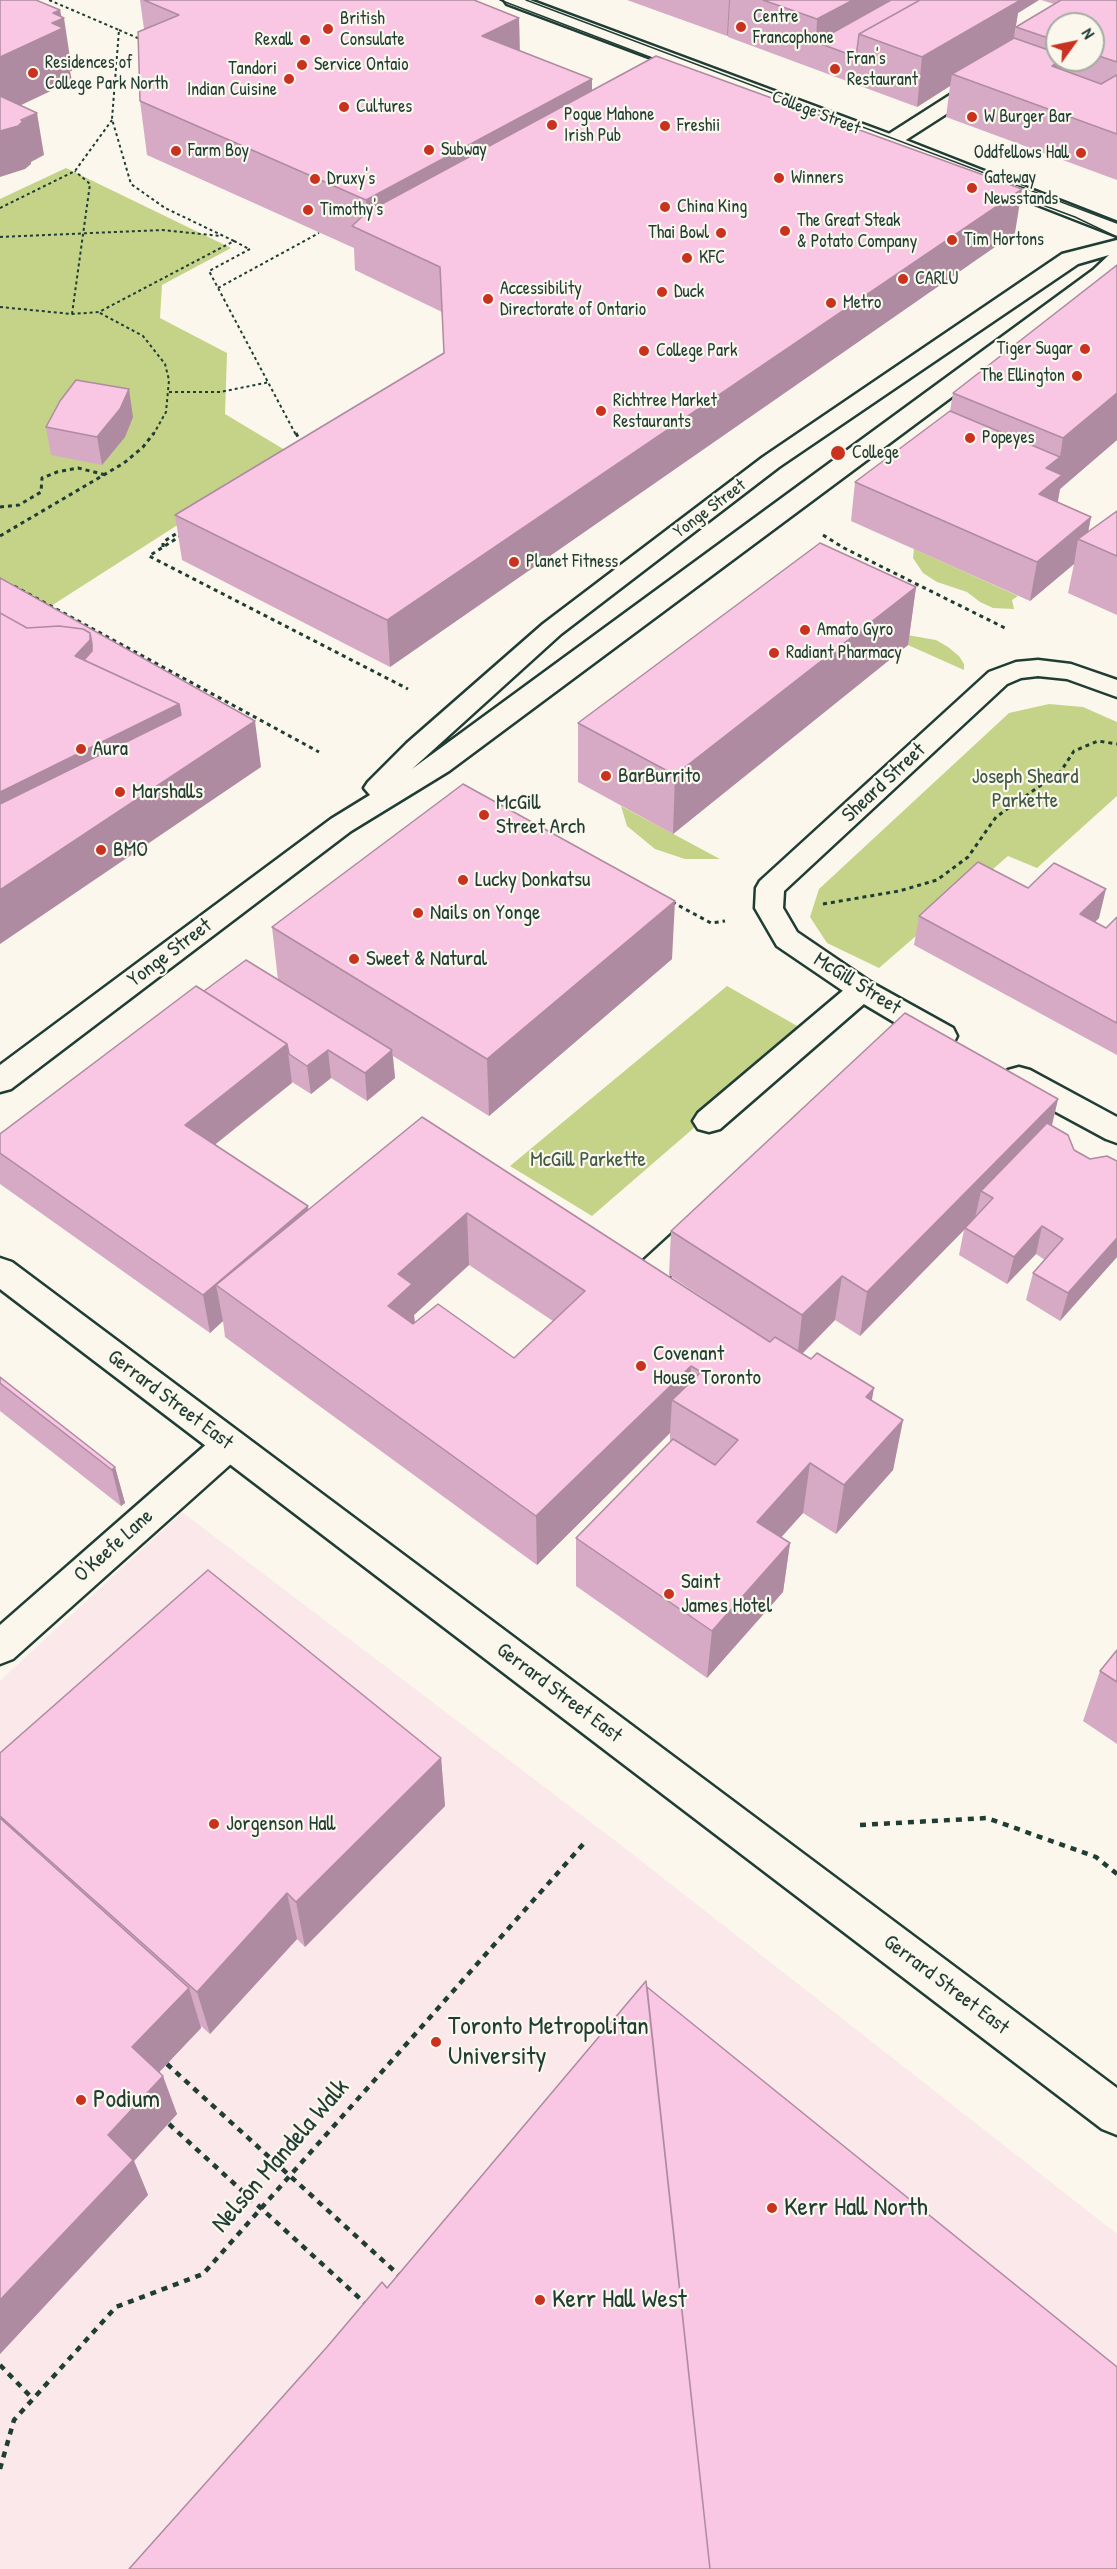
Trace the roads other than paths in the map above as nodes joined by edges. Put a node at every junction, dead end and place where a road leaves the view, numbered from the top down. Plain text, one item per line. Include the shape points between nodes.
1 (513, 0) edge
2 (1045, 43) edge
3 (891, 141) junction
4 (1117, 230) edge
5 (1117, 246) edge
6 (1117, 259) edge
7 (1117, 689) edge
8 (341, 825) junction
9 (769, 908) joint
10 (861, 990) junction
11 (917, 1022) junction
12 (894, 1046) edge
13 (0, 1081) edge
14 (709, 1121) dead end
15 (1117, 1131) edge
16 (722, 1207) edge
17 (0, 1271) edge
18 (598, 1277) edge
19 (230, 1445) junction
20 (0, 1648) edge
21 (1117, 2114) edge

1 - 3 main road, College Street
2 - 3 main road
3 - 4 main road, College Street
5 - 8 main road, Yonge Street via 1070,259 771,462 552,629 417,749
6 - 8 main road, Yonge Street via 1101,275 440,765
7 - 9 main road, Sheard Street via 1071,672 1038,668 1016,670 998,678 770,888
8 - 13 main road, Yonge Street
9 - 10 main road, McGill Street via 787,939
10 - 11 main road, McGill Street
10 - 14 main road
11 - 12 main road
11 - 15 main road, McGill Street
16 - 18 main road via 627,1296
17 - 19 main road, Gerrard Street East
19 - 20 main road, O'Keefe Lane
19 - 21 main road, Gerrard Street East

